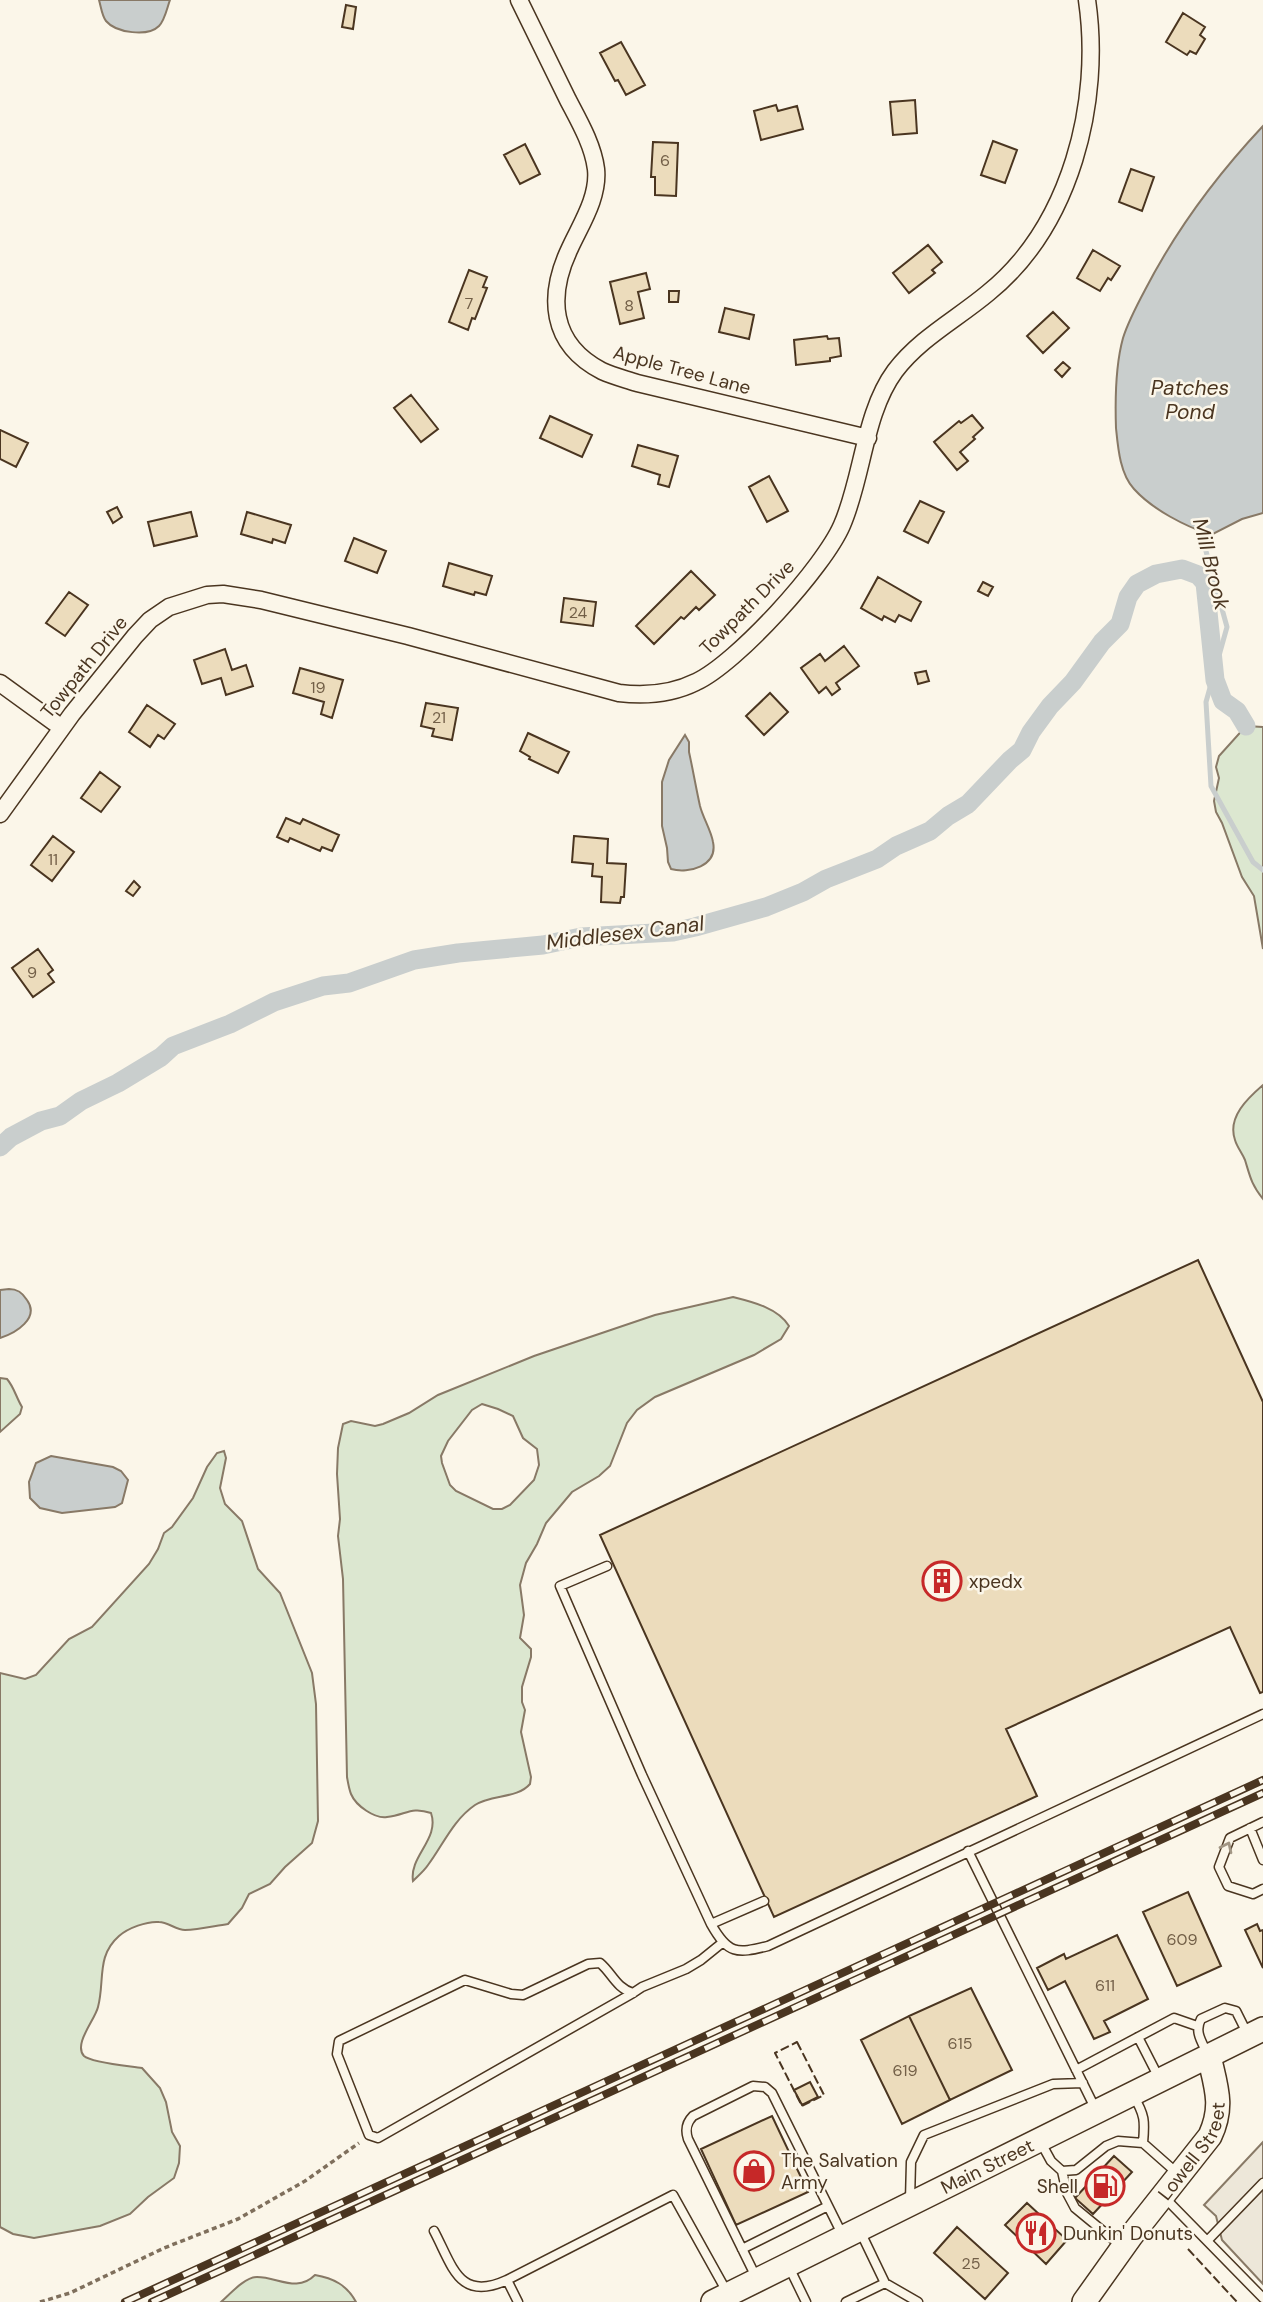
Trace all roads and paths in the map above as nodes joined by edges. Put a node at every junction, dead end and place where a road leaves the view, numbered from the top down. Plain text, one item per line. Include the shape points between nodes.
1 (519, 0) edge
2 (1087, 0) edge
3 (868, 438) junction
4 (0, 682) edge
5 (62, 728) junction
6 (0, 814) edge
7 (607, 1566) dead end
8 (1263, 1714) edge
9 (1263, 1822) edge
10 (1250, 1828) junction
11 (1259, 1840) edge
12 (968, 1852) junction
13 (1263, 1860) edge
14 (1263, 1889) edge
15 (764, 1901) dead end
16 (711, 1924) junction
17 (722, 1943) junction
18 (633, 1993) junction
19 (1197, 2026) junction
20 (1256, 2033) edge
21 (1138, 2037) junction
22 (1209, 2056) junction
23 (1076, 2070) junction
24 (1160, 2079) junction
25 (1083, 2083) junction
26 (1131, 2093) junction
27 (1096, 2110) junction
28 (369, 2135) junction
29 (1039, 2139) junction
30 (1143, 2143) junction
31 (1062, 2171) junction
32 (1180, 2176) junction
33 (1263, 2183) edge
34 (1163, 2196) junction
35 (910, 2203) junction
36 (828, 2206) junction
37 (434, 2231) dead end
38 (851, 2233) junction
39 (1208, 2241) junction
40 (1123, 2247) junction
41 (742, 2249) junction
42 (788, 2264) junction
43 (507, 2280) junction
44 (757, 2280) junction
45 (885, 2283) junction
46 (721, 2298) edge
47 (1263, 2298) edge
48 (40, 2302) edge
49 (518, 2302) edge
50 (806, 2302) edge
51 (846, 2302) edge
52 (918, 2302) edge
53 (1084, 2302) edge

1 - 3 street, Apple Tree Lane via 576,116 595,166 592,202 558,277 555,296 561,330 571,344 601,370 637,383
2 - 3 street, Towpath Drive via 1092,60 1086,113 1072,166 1043,229 995,286 934,333 895,371
3 - 5 street, Towpath Drive via 848,511 825,555 733,656 686,687 653,694 619,693 408,636 261,600 215,594 180,601 150,620
4 - 5 street
5 - 6 street, Towpath Drive
7 - 16 lane via 560,1586
8 - 12 lane
9 - 10 lane
10 - 11 lane
14 -> 10 lane via 1253,1894 1228,1886 1219,1867 1230,1838
11 - 13 lane
12 - 17 lane via 768,1946 740,1952
12 - 23 lane
15 - 16 lane
16 - 17 lane
17 - 18 lane via 701,1961
18 - 28 lane via 378,2138
18 - 28 lane via 616,1983 600,1963 588,1964 523,1995 465,1980 339,2041 337,2054
19 - 20 lane via 1201,2019 1225,2008 1236,2011
19 - 21 lane via 1174,2018
19 - 22 lane
20 - 22 main road, Main Street
21 - 23 lane
21 - 24 lane
22 - 24 main road, Main Street
22 - 32 main road, Lowell Street via 1218,2093 1216,2122
23 - 25 lane
24 - 26 main road, Main Street
25 - 27 lane
25 - 35 lane via 1053,2084 924,2135 911,2162
26 - 27 main road, Main Street
26 - 30 lane via 1143,2112
27 - 29 main road, Main Street
28 - 48 path via 305,2181 238,2218
29 - 31 lane
29 - 35 main road, Main Street
30 - 31 lane via 1118,2141 1076,2170
30 - 32 lane
31 - 40 lane via 1075,2208
32 - 34 main road, Lowell Street
33 - 39 lane
34 - 39 lane
34 - 40 main road, Lowell Street
35 - 38 main road, Main Street
36 - 38 lane
36 - 41 lane
36 - 41 lane via 772,2093 761,2086 749,2088 693,2116 686,2131
37 - 43 lane via 467,2286 493,2287
38 - 42 main road, Main Street
38 - 45 lane
39 - 47 lane
40 - 53 main road, Lowell Street
41 - 44 lane
42 - 44 main road, Main Street
42 - 50 lane
43 - 46 lane via 673,2195
43 - 49 lane
44 - 46 main road, Main Street
45 - 51 lane
45 - 52 lane

